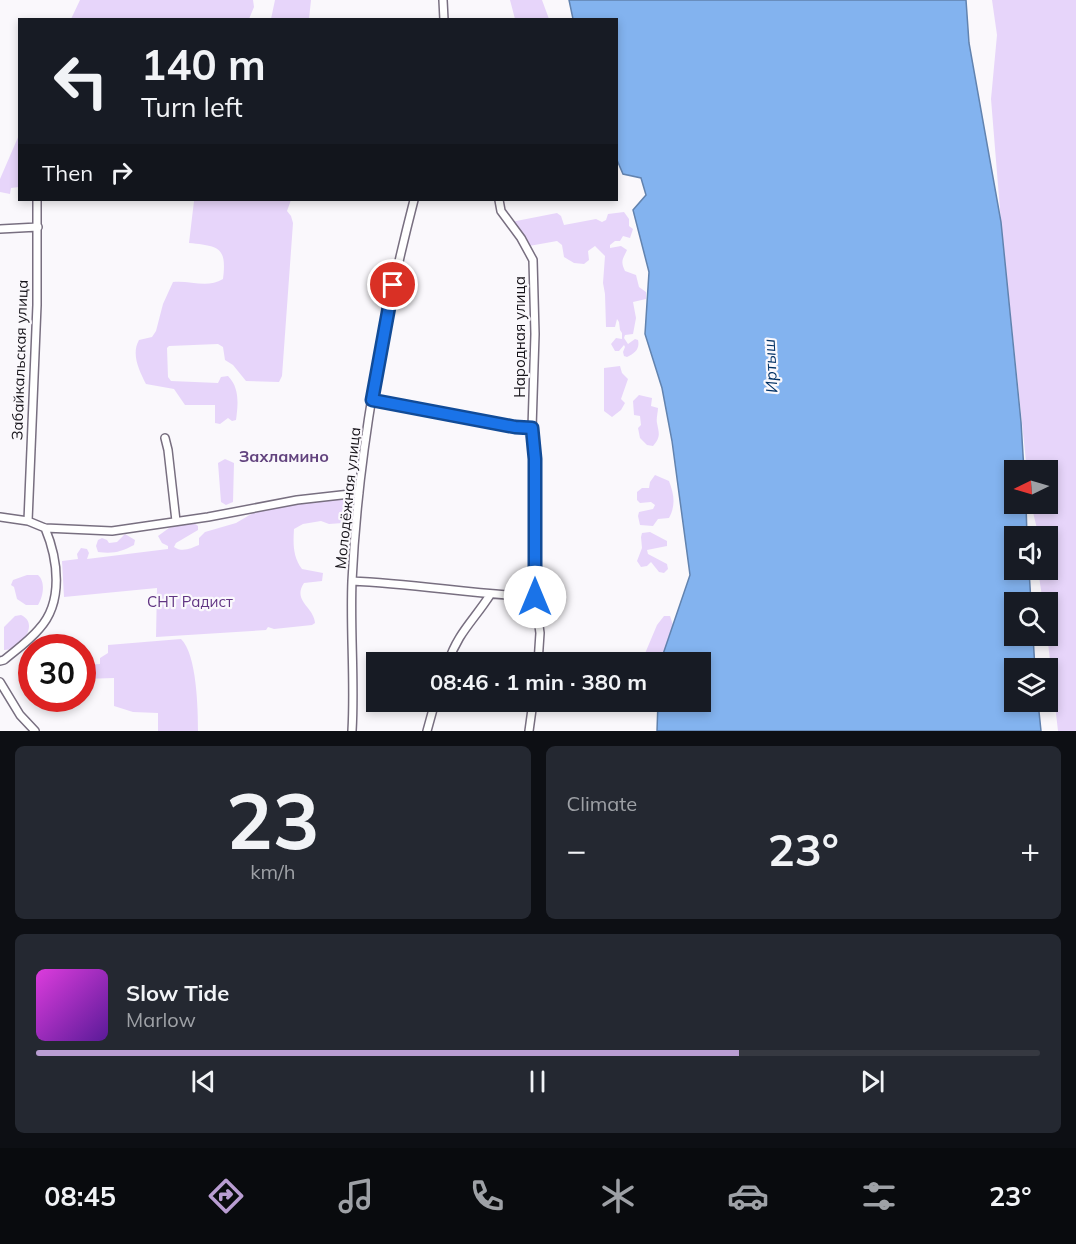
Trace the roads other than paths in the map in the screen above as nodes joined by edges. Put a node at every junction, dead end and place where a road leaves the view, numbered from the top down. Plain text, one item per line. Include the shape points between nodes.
1 (443, 0) edge
2 (444, 18) edge
3 (37, 201) edge
4 (414, 201) edge
5 (499, 201) edge
6 (38, 227) junction
7 (0, 229) edge
8 (372, 400) junction
9 (532, 428) junction
10 (165, 438) dead end
11 (359, 493) junction
12 (0, 517) edge
13 (28, 521) junction
14 (176, 521) junction
15 (45, 528) junction
16 (352, 581) junction
17 (490, 595) junction
18 (535, 597) junction
19 (453, 652) edge
20 (539, 652) edge
21 (0, 661) edge
22 (0, 682) edge
23 (432, 712) edge
24 (532, 712) edge
25 (35, 731) edge
26 (352, 731) edge
27 (427, 731) edge
28 (529, 731) edge

1 - 2 street
3 - 6 street, Забайкальская улица
4 - 8 street, Молодёжная улица via 388,307
5 - 9 street, Народная улица via 501,211 532,260
6 - 7 street
6 - 13 street, Забайкальская улица
8 - 9 street
8 - 11 street, Молодёжная улица
9 - 18 street, Народная улица
10 - 14 street
11 - 14 street
11 - 16 street, Молодёжная улица
12 - 13 street
13 - 15 street
14 - 15 street via 112,531
15 - 21 street via 53,547 57,585 48,617 40,629
16 - 17 street
16 - 26 street, Молодёжная улица
17 - 18 street
17 - 19 street via 462,631
18 - 20 street, Народная улица
22 - 25 street
23 - 27 street
24 - 28 street

